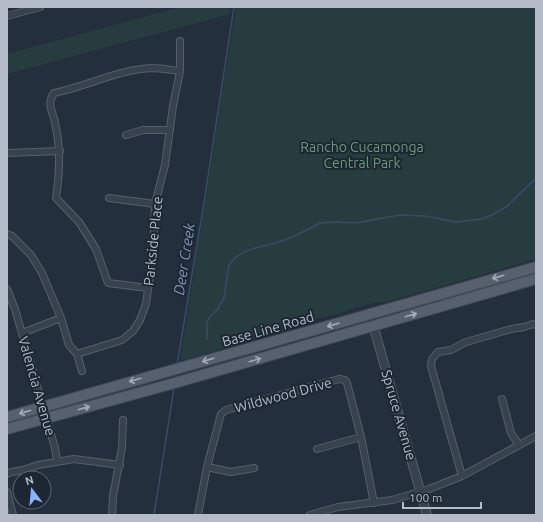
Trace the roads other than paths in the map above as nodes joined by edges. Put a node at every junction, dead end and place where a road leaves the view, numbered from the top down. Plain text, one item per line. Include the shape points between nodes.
1 (40, 7) edge
2 (7, 16) edge
3 (180, 40) dead end
4 (180, 71) junction
5 (170, 130) junction
6 (126, 135) dead end
7 (60, 151) junction
8 (7, 154) edge
9 (109, 198) dead end
10 (155, 204) junction
11 (7, 234) edge
12 (536, 267) edge
13 (536, 279) edge
14 (148, 288) junction
15 (7, 289) edge
16 (370, 314) junction
17 (61, 318) junction
18 (374, 325) junction
19 (536, 325) edge
20 (22, 333) junction
21 (77, 354) junction
22 (82, 371) dead end
23 (502, 399) dead end
24 (43, 407) junction
25 (7, 417) edge
26 (46, 419) junction
27 (123, 420) dead end
28 (7, 429) edge
29 (536, 436) edge
30 (361, 437) junction
31 (519, 445) junction
32 (317, 449) dead end
33 (57, 461) junction
34 (120, 465) junction
35 (206, 467) junction
36 (254, 468) dead end
37 (7, 474) edge
38 (462, 476) junction
39 (7, 492) edge
40 (421, 492) junction
41 (374, 503) junction
42 (13, 515) edge
43 (112, 515) edge
44 (198, 515) edge
45 (310, 515) edge
46 (428, 515) edge

1 - 2 street
3 - 4 street, Parkside Place
4 - 5 street, Parkside Place
4 - 7 street via 151,68 127,72 54,93 50,104
5 - 6 street via 143,130
5 - 10 street, Parkside Place via 165,165
7 - 8 street
7 - 14 street via 56,198 79,222 96,249 108,283
9 - 10 street
10 - 14 street, Parkside Place via 153,253
11 - 17 street via 31,255 42,273
12 -> 16 main road, Base Line Road
18 -> 13 main road, Base Line Road
14 - 21 street, Parkside Place via 146,304 140,320 132,331 122,340
15 - 20 street, Valencia Avenue
16 - 18 street, Spruce Avenue
16 -> 24 main road, Base Line Road
17 - 20 street
17 - 21 street via 69,345
26 -> 18 main road, Base Line Road
18 - 40 street, Spruce Avenue
19 - 38 street via 511,329 466,342 451,350 438,352 432,359 431,366
20 - 24 street, Valencia Avenue
21 - 22 street
23 - 31 street via 511,433
24 -> 25 main road, Base Line Road
24 - 26 street, Valencia Avenue
26 - 28 main road, Base Line Road
26 - 33 street, Valencia Avenue
27 - 34 street
29 - 31 street
30 - 32 street
30 - 35 street, Wildwood Drive via 348,383 339,379 226,410 221,414
30 - 41 street
31 - 38 street
33 - 34 street via 74,459
33 - 37 street
34 - 43 street via 113,496
35 - 36 street via 231,472
35 - 44 street
38 - 40 street
39 - 42 street
40 - 41 street
40 - 46 street, Spruce Avenue
41 - 45 street via 338,507

